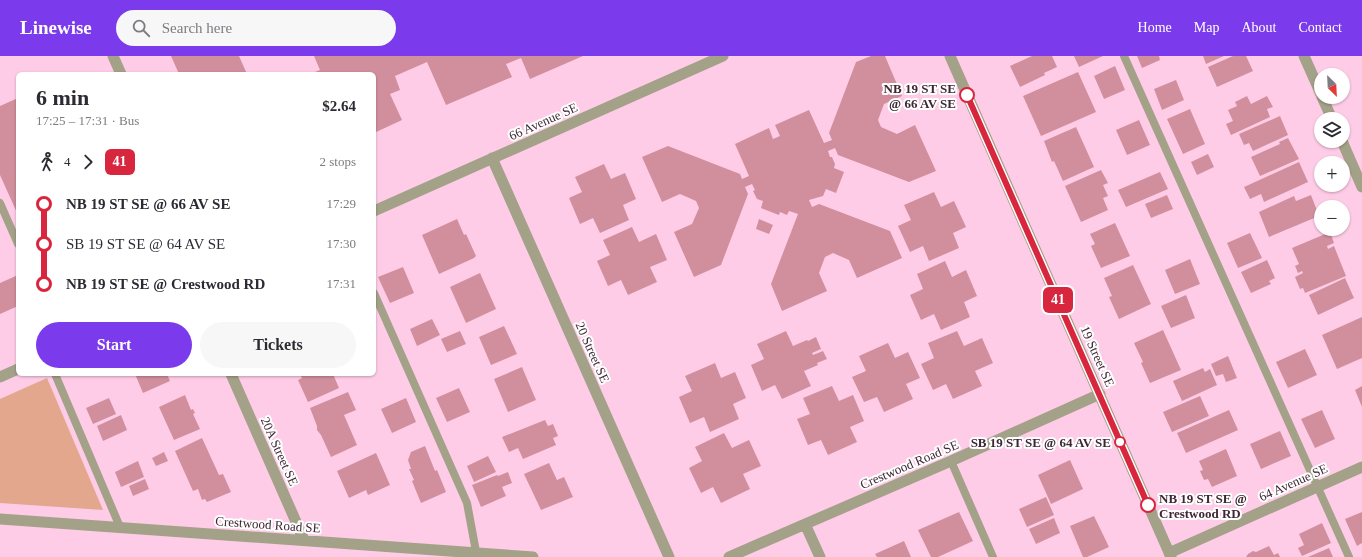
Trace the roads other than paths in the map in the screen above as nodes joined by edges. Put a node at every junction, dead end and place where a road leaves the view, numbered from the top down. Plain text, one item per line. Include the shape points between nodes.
1 (113, 56) edge
2 (723, 56) edge
3 (950, 56) edge
4 (1124, 56) edge
5 (1304, 56) edge
6 (120, 72) edge
7 (1314, 78) edge
8 (1345, 148) edge
9 (492, 158) junction
10 (1362, 187) edge
11 (0, 203) edge
12 (376, 210) edge
13 (16, 239) edge
14 (376, 297) edge
15 (16, 370) edge
16 (56, 376) edge
17 (232, 376) edge
18 (0, 377) edge
19 (1100, 394) junction
20 (951, 461) junction
21 (1362, 467) edge
22 (1317, 486) junction
23 (0, 519) edge
24 (805, 524) junction
25 (120, 527) junction
26 (304, 540) junction
27 (477, 555) edge
28 (1170, 555) edge
29 (533, 557) edge
30 (669, 557) edge
31 (729, 557) edge
32 (820, 557) edge
33 (993, 557) edge
34 (1349, 557) edge

1 - 6 street
2 - 9 street, 66 Avenue SE
3 - 19 street, 19 Street SE
4 - 22 lane
5 - 7 street
8 - 10 street
9 - 12 street, 66 Avenue SE
9 - 30 street, 20 Street SE
11 - 13 lane
14 - 27 lane via 467,502
15 - 18 street
16 - 25 lane
17 - 26 street, 20A Street SE
19 - 20 street, Crestwood Road SE
19 - 28 street, 19 Street SE
20 - 24 street, Crestwood Road SE
20 - 33 lane
21 - 22 street, 64 Avenue SE
22 - 28 street, 64 Avenue SE
22 - 34 lane
23 - 25 street, Crestwood Road SE
24 - 31 street, Crestwood Road SE
24 - 32 street
25 - 26 street, Crestwood Road SE
26 - 27 street, Crestwood Road SE
27 - 29 street, Crestwood Road SE

